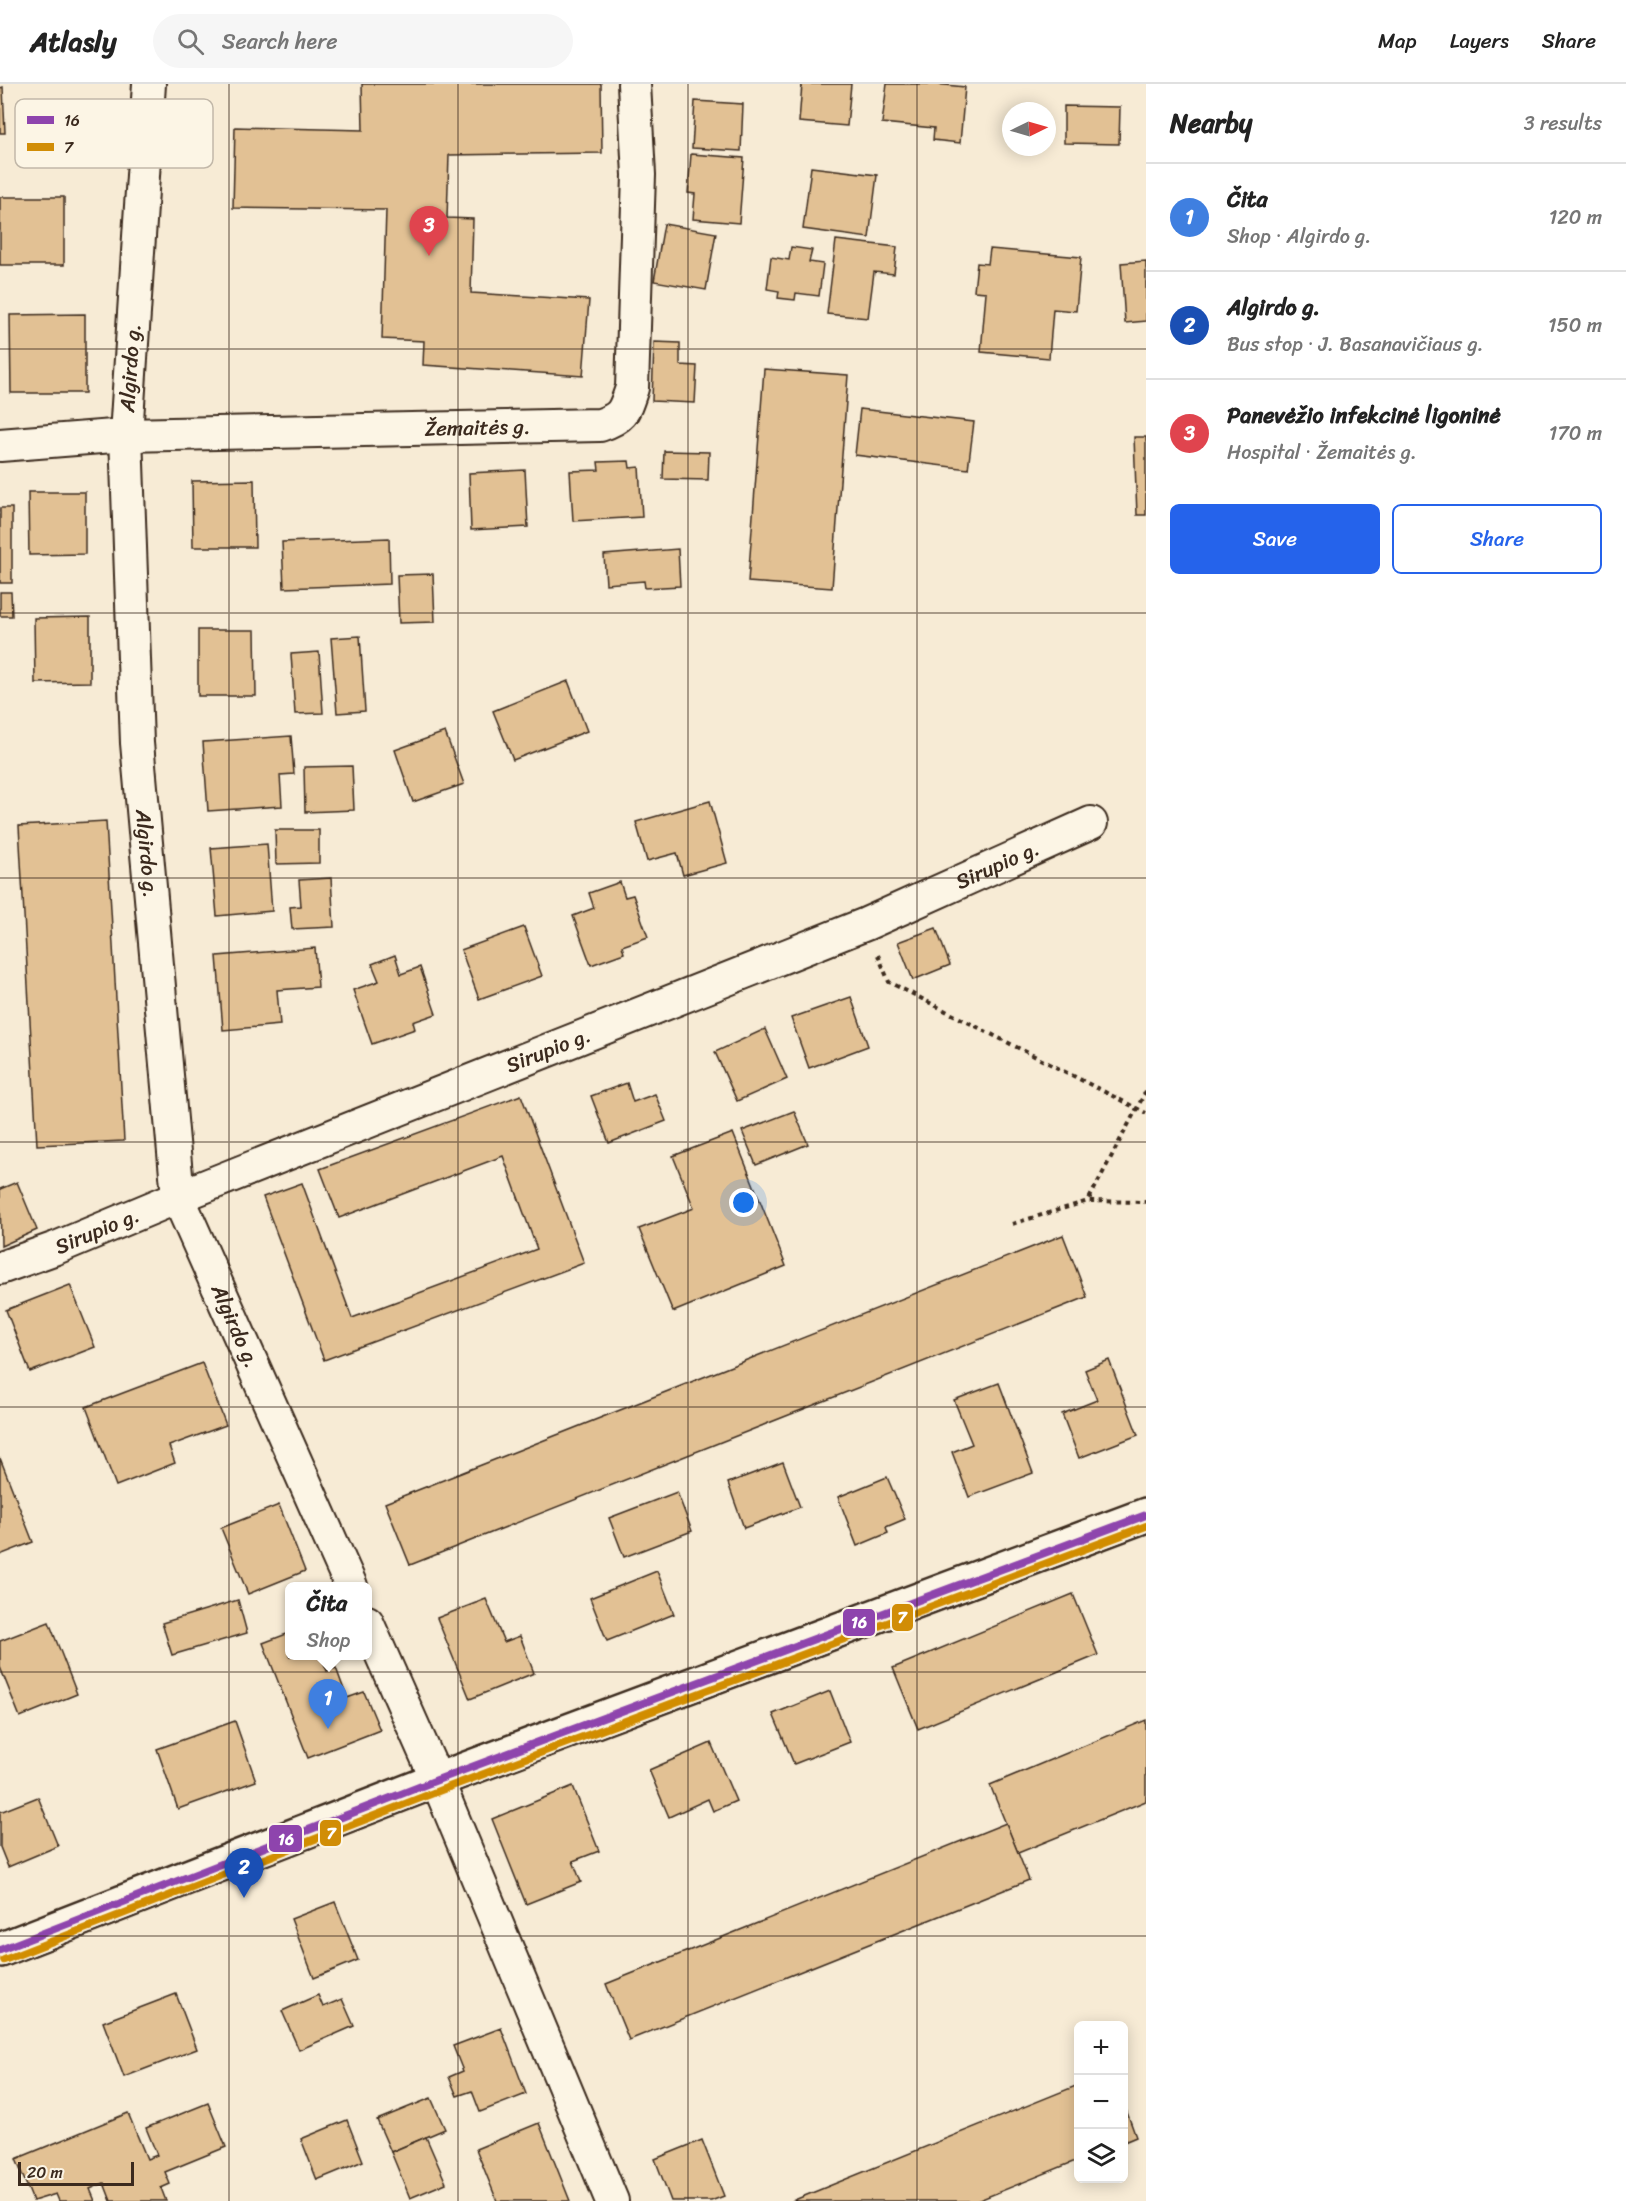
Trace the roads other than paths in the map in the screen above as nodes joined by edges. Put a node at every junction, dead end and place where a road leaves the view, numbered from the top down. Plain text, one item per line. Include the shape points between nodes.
1 (149, 84) edge
2 (634, 84) edge
3 (148, 99) edge
4 (143, 168) edge
5 (126, 435) junction
6 (0, 445) edge
7 (1091, 823) dead end
8 (178, 1197) junction
9 (0, 1268) edge
10 (1146, 1515) edge
11 (349, 1582) edge
12 (372, 1633) edge
13 (437, 1780) junction
14 (0, 1950) edge
15 (612, 2201) edge

1 - 3 street, Algirdo g.
2 - 5 street, Žemaitės g. via 639,175 632,388 625,410 615,420 600,425
4 - 5 street, Algirdo g.
5 - 6 street, Žemaitės g.
5 - 8 street, Algirdo g. via 137,742
7 - 8 street, Sirupio g. via 866,924
8 - 9 street, Sirupio g.
8 - 11 street, Algirdo g.
10 - 13 highway
12 - 13 street
13 - 14 highway
13 - 15 street

